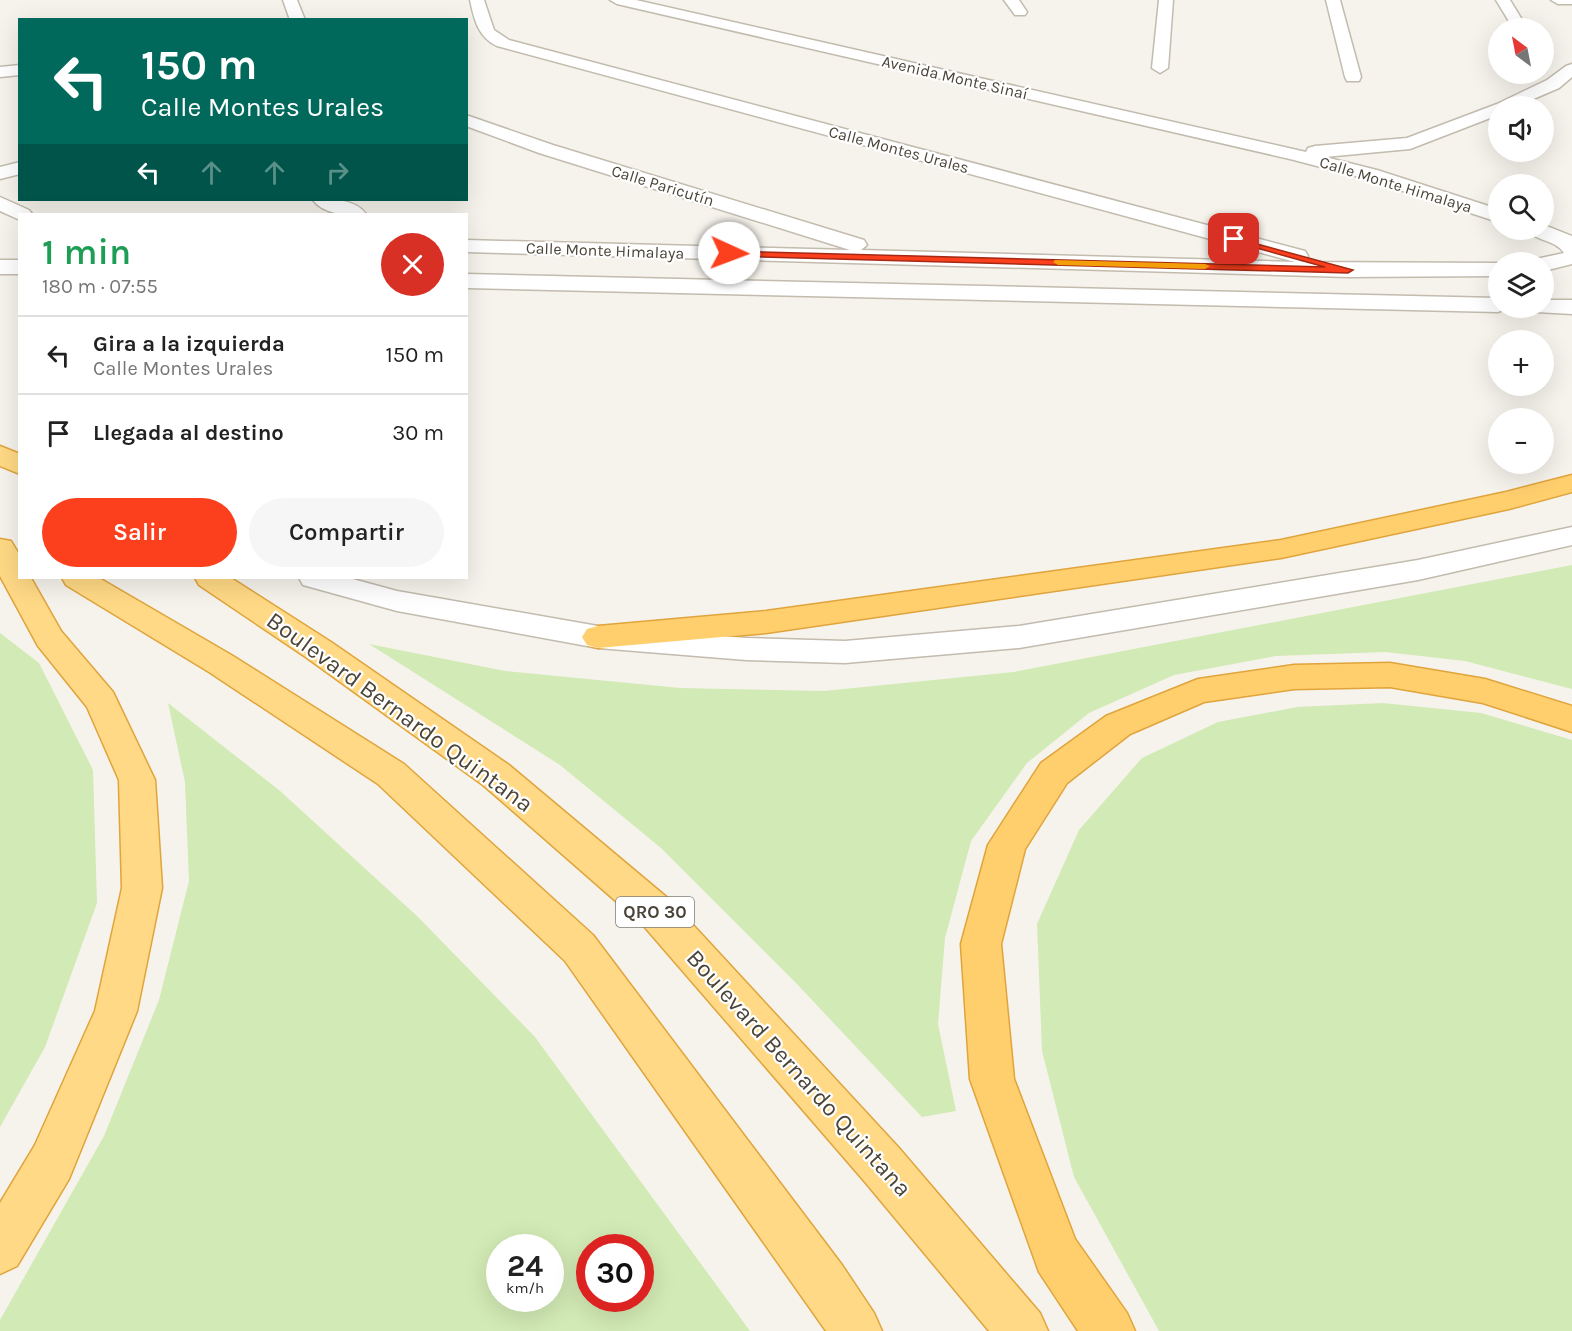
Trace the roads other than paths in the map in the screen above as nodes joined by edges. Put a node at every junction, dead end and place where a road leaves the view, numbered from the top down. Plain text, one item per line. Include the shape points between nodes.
1 (290, 0) edge
2 (477, 0) edge
3 (617, 0) edge
4 (1166, 0) edge
5 (1333, 0) edge
6 (1503, 0) edge
7 (1558, 0) edge
8 (1569, 0) edge
9 (297, 18) edge
10 (1514, 18) edge
11 (1160, 68) dead end
12 (1572, 69) edge
13 (18, 70) edge
14 (0, 72) edge
15 (1353, 77) dead end
16 (1572, 82) edge
17 (1554, 83) edge
18 (1553, 84) edge
19 (1554, 84) edge
20 (1526, 96) edge
21 (1488, 113) edge
22 (468, 121) edge
23 (1410, 143) junction
24 (1293, 154) junction
25 (18, 168) edge
26 (0, 172) edge
27 (1370, 174) junction
28 (325, 201) edge
29 (0, 203) edge
30 (354, 213) edge
31 (1488, 213) edge
32 (17, 225) edge
33 (1554, 236) edge
34 (468, 246) edge
35 (1572, 249) edge
36 (1572, 257) edge
37 (896, 258) junction
38 (1554, 262) edge
39 (0, 267) edge
40 (18, 267) edge
41 (1348, 270) junction
42 (1488, 270) edge
43 (468, 281) edge
44 (1488, 305) edge
45 (1554, 306) edge
46 (1572, 307) edge
47 (0, 454) edge
48 (18, 465) edge
49 (1572, 483) edge
50 (0, 531) edge
51 (1572, 536) edge
52 (18, 542) edge
53 (0, 548) edge
54 (79, 579) edge
55 (212, 579) edge
56 (318, 579) edge
57 (598, 637) junction
58 (1572, 719) edge
59 (0, 1249) edge
60 (856, 1331) edge
61 (1022, 1331) edge
62 (1109, 1331) edge

1 - 9 street
2 - 41 street, Calle Montes Urales via 487,33 503,43
3 - 24 street, Avenida Monte Sinaí
4 - 11 street
5 - 15 street
6 - 10 street
7 - 8 street
12 - 17 street
13 - 14 street
16 - 19 street
18 - 20 street
21 - 23 street
22 - 37 street, Calle Paricutín via 546,149
23 - 24 street
23 - 27 street
24 - 27 street, Calle Monte Himalaya
25 - 26 street
27 - 31 street, Calle Monte Himalaya
28 - 30 street
29 - 32 street
33 - 35 street via 1569,242
34 - 37 street, Calle Monte Himalaya
36 - 38 street
37 - 41 street, Calle Monte Himalaya
39 - 40 street
41 - 42 street, Calle Monte Himalaya
43 - 44 street
45 - 46 street
47 - 48 highway
49 - 57 highway via 1281,549 766,622
50 - 52 highway
51 - 57 street via 1418,570 1019,637 845,651 746,649
53 - 59 highway via 49,638 101,701 137,780 142,888 116,1011 52,1162
54 - 60 highway via 221,664 391,774 579,948
55 - 61 highway, Boulevard Bernardo Quintana / QRO 30 via 320,650 496,775 656,912 882,1165
56 - 57 street via 397,601
58 - 62 highway via 1485,691 1390,675 1294,677 1197,691 1118,725 1054,773 1007,845 981,944 992,1079 1056,1255

